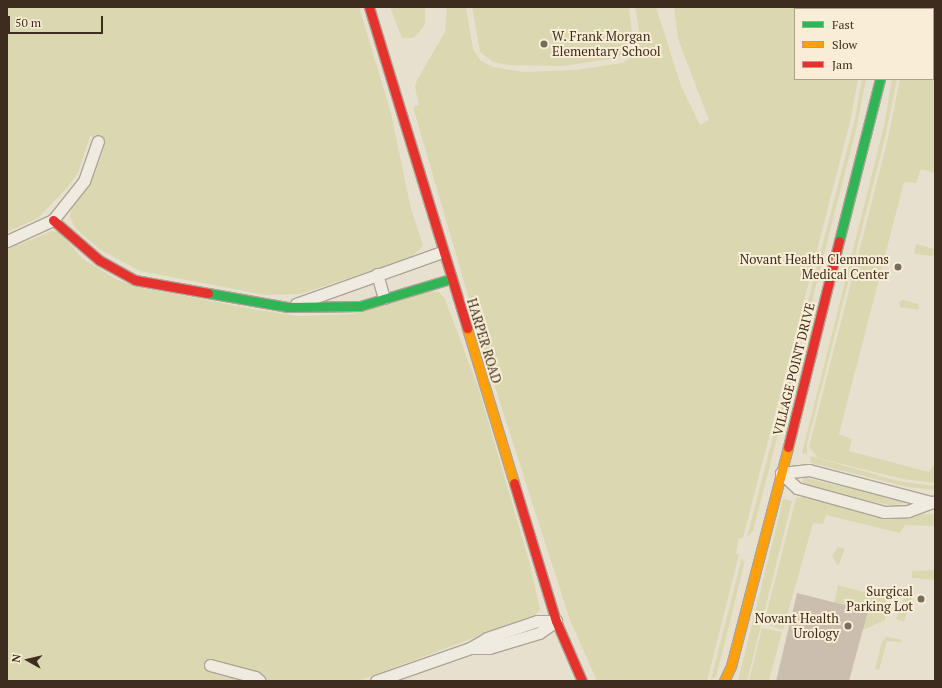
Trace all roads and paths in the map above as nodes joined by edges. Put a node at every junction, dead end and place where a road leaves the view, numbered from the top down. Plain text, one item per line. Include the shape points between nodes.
1 (369, 7) edge
2 (880, 80) edge
3 (98, 141) dead end
4 (53, 220) junction
5 (7, 240) edge
6 (442, 252) junction
7 (377, 274) junction
8 (450, 278) junction
9 (384, 298) junction
10 (287, 308) junction
11 (781, 473) junction
12 (933, 501) edge
13 (556, 621) junction
14 (210, 665) dead end
15 (731, 666) junction
16 (260, 681) edge
17 (376, 681) edge
18 (582, 681) edge
19 (724, 681) edge
20 (734, 681) edge

1 - 6 street, HARPER ROAD
2 - 11 street, VILLAGE POINT DRIVE
3 - 4 street via 84,181
4 - 5 street
4 - 10 street via 99,260 135,280
6 - 7 street
6 - 8 street, HARPER ROAD
7 - 9 street
7 - 10 street
8 - 9 street
8 - 13 street, HARPER ROAD
9 - 10 street via 360,306
11 - 12 street via 809,470
11 - 12 street via 797,488 884,512 908,511
11 - 15 street, VILLAGE POINT DRIVE
13 - 17 street via 537,621
13 - 18 street, HARPER ROAD
14 - 16 street via 255,677
15 - 19 street, VILLAGE POINT DRIVE
15 - 20 street, VILLAGE POINT DRIVE

